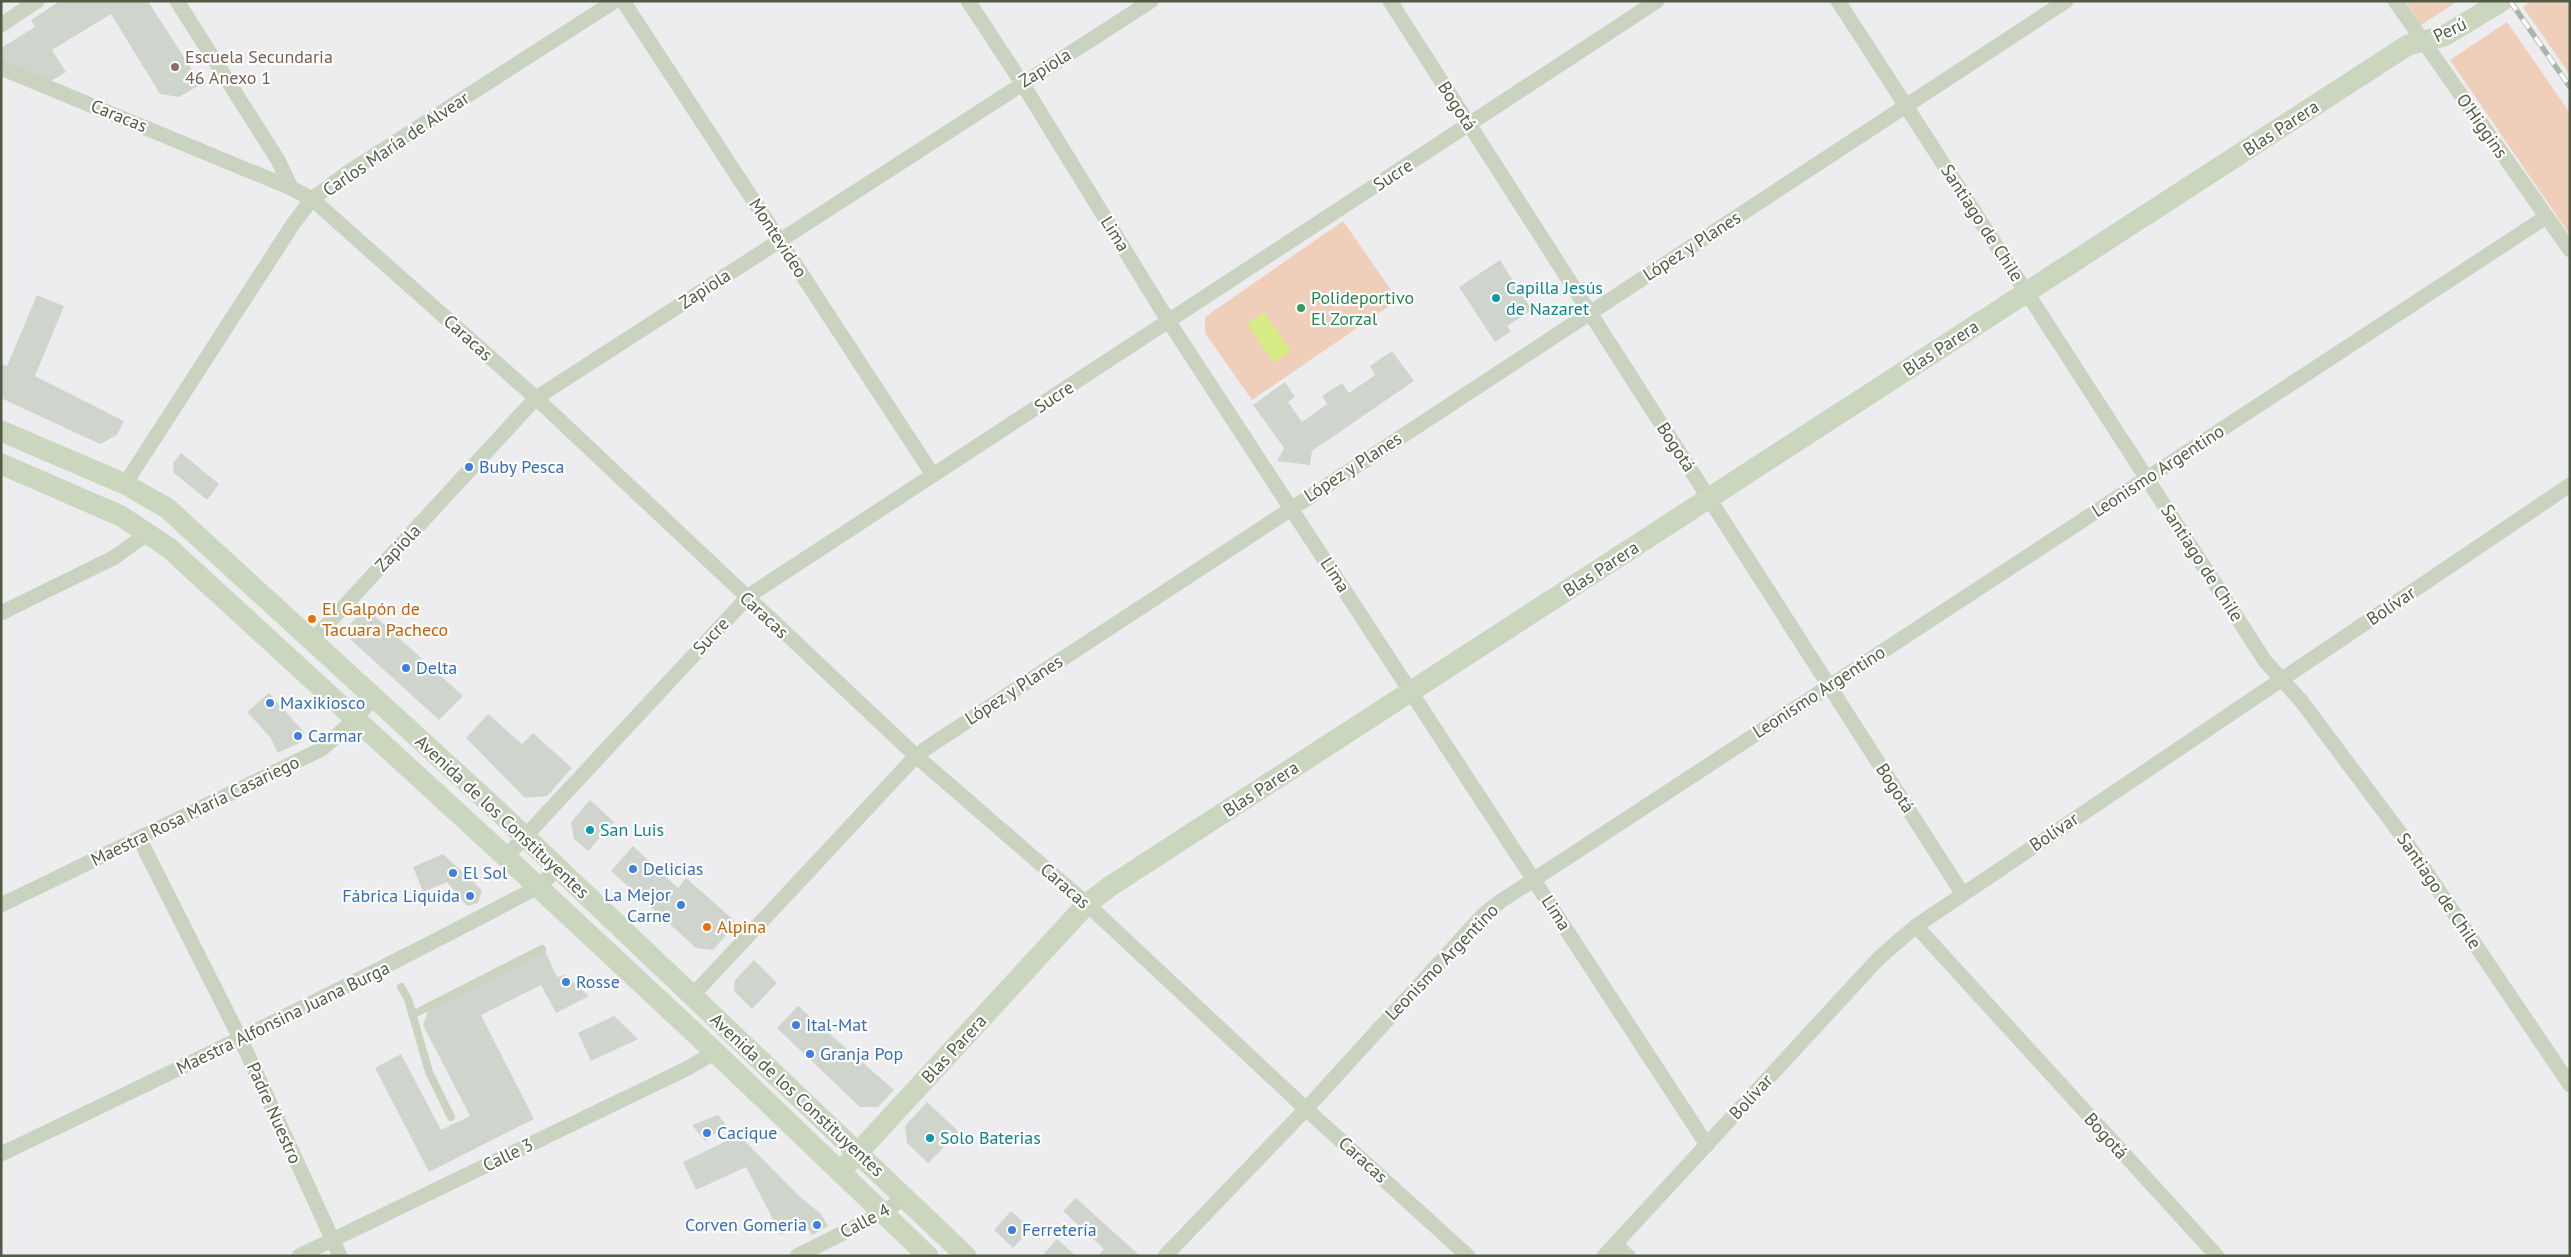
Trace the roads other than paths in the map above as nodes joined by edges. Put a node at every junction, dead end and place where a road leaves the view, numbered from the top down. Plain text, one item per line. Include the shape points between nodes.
1 (37, 1) edge
2 (177, 1) edge
3 (615, 1) edge
4 (623, 1) edge
5 (968, 1) edge
6 (1150, 1) edge
7 (1390, 1) edge
8 (1657, 1) edge
9 (1838, 1) edge
10 (2066, 1) edge
11 (2395, 1) edge
12 (2502, 1) edge
13 (1, 25) edge
14 (2422, 42) junction
15 (1, 68) edge
16 (1022, 83) junction
17 (1906, 106) junction
18 (1469, 125) junction
19 (291, 188) junction
20 (312, 200) junction
21 (2546, 217) junction
22 (779, 240) junction
23 (2570, 250) edge
24 (2027, 293) junction
25 (1590, 312) junction
26 (1169, 322) junction
27 (536, 398) junction
28 (1, 431) edge
29 (1, 464) edge
30 (933, 475) junction
31 (2146, 478) junction
32 (124, 484) junction
33 (2570, 485) edge
34 (1709, 498) junction
35 (1291, 508) junction
36 (148, 533) junction
37 (746, 598) junction
38 (1, 613) edge
39 (313, 640) junction
40 (2281, 681) junction
41 (1829, 685) junction
42 (1411, 692) junction
43 (374, 696) junction
44 (356, 718) junction
45 (916, 756) junction
46 (525, 837) junction
47 (139, 838) junction
48 (506, 857) junction
49 (557, 869) junction
50 (1534, 878) junction
51 (538, 887) junction
52 (1962, 892) junction
53 (1087, 904) junction
54 (1, 905) edge
55 (1916, 926) junction
56 (542, 949) dead end
57 (401, 987) dead end
58 (692, 996) junction
59 (412, 1015) junction
60 (241, 1040) junction
61 (715, 1052) junction
62 (2570, 1085) edge
63 (1306, 1109) junction
64 (451, 1118) dead end
65 (1707, 1144) junction
66 (859, 1153) junction
67 (1, 1154) edge
68 (841, 1171) junction
69 (905, 1197) junction
70 (883, 1213) junction
71 (331, 1240) junction
72 (1615, 1244) junction
73 (299, 1256) edge
74 (340, 1256) edge
75 (796, 1256) edge
76 (928, 1256) edge
77 (966, 1256) edge
78 (1165, 1256) edge
79 (1468, 1256) edge
80 (1604, 1256) edge
81 (1628, 1256) edge
82 (2217, 1256) edge

1 - 13 street
2 - 19 street via 278,160
3 - 20 street, Carlos María de Alvear via 347,173
4 - 22 street, Montevideo
5 - 16 street, Lima
6 - 16 street, Zapiola
7 - 18 street, Bogotá
8 - 18 street, Sucre
9 - 17 street, Santiago de Chile
10 - 17 street, López y Planes
11 - 14 street, O'Higgins
12 - 14 main road, Perú via 2444,36
14 - 21 street, O'Higgins
14 - 24 main road, Blas Parera via 2408,45
15 - 19 street, Caracas
16 - 22 street, Zapiola
16 - 26 street, Lima
17 - 24 street, Santiago de Chile
17 - 25 street, López y Planes
18 - 25 street, Bogotá
18 - 26 street, Sucre
19 - 20 street, Caracas
20 - 27 street, Caracas
20 - 32 street, Carlos María de Alvear
21 - 23 street, O'Higgins
21 - 31 street, Leonismo Argentino
22 - 27 street, Zapiola
22 - 30 street, Montevideo
24 - 31 street, Santiago de Chile
24 - 34 main road, Blas Parera
25 - 34 street, Bogotá
25 - 35 street, López y Planes
26 - 30 street, Sucre
26 - 35 street, Lima
27 - 37 street, Caracas
27 - 39 street, Zapiola
28 - 32 main road, Avenida de los Constituyentes
29 - 36 main road, Avenida de los Constituyentes via 121,516
30 - 37 street, Sucre
31 - 40 street, Santiago de Chile
31 - 41 street, Leonismo Argentino
32 - 39 main road, Avenida de los Constituyentes via 167,508
33 - 40 street, Bolívar
34 - 41 street, Bogotá
34 - 42 main road, Blas Parera
35 - 42 street, Lima
35 - 45 street, López y Planes
36 - 38 street via 116,557
36 - 44 main road, Avenida de los Constituyentes via 198,573
37 - 45 street, Caracas
37 - 46 street, Sucre
39 - 43 main road, Avenida de los Constituyentes
40 - 52 street, Bolívar
40 - 62 street, Santiago de Chile via 2302,702 2400,833
41 - 50 street, Leonismo Argentino
41 - 52 street, Bogotá
42 - 50 street, Lima
42 - 53 main road, Blas Parera
43 - 44 street, Maestra Rosa María Casariego
43 - 46 main road, Avenida de los Constituyentes
44 - 47 street, Maestra Rosa María Casariego via 322,748
44 - 48 main road, Avenida de los Constituyentes
45 - 53 street, Caracas
45 - 58 street, López y Planes
46 - 48 street, Sucre
46 - 49 main road, Avenida de los Constituyentes
47 - 54 street, Maestra Rosa María Casariego
47 - 60 street, Padre Nuestro
48 - 51 main road, Avenida de los Constituyentes
49 - 51 street, Maestra Alfonsina Juana Burga
49 - 58 main road, Avenida de los Constituyentes
50 - 63 street, Leonismo Argentino via 1483,915
50 - 65 street, Lima
51 - 60 street, Maestra Alfonsina Juana Burga
51 - 61 main road, Avenida de los Constituyentes
52 - 55 street, Bolívar
53 - 63 street, Caracas
53 - 66 main road, Blas Parera
55 - 65 street, Bolívar via 1879,958
55 - 82 street, Bogotá
56 - 59 lane
57 - 59 lane
58 - 66 main road, Avenida de los Constituyentes
59 - 64 lane via 429,1072
60 - 67 street, Maestra Alfonsina Juana Burga
60 - 71 street, Padre Nuestro
61 - 68 main road, Avenida de los Constituyentes
61 - 71 street, Calle 3 via 686,1069
63 - 78 street, Leonismo Argentino
63 - 79 street, Caracas
65 - 72 street, Bolívar
66 - 68 main road, Blas Parera
66 - 69 main road, Avenida de los Constituyentes
68 - 70 main road, Avenida de los Constituyentes
69 - 70 street, Calle 4
69 - 77 main road, Avenida de los Constituyentes
70 - 75 street, Calle 4
70 - 76 main road, Avenida de los Constituyentes
71 - 73 street, Calle 3
71 - 74 street, Padre Nuestro
72 - 80 street, Bolívar
72 - 81 street

